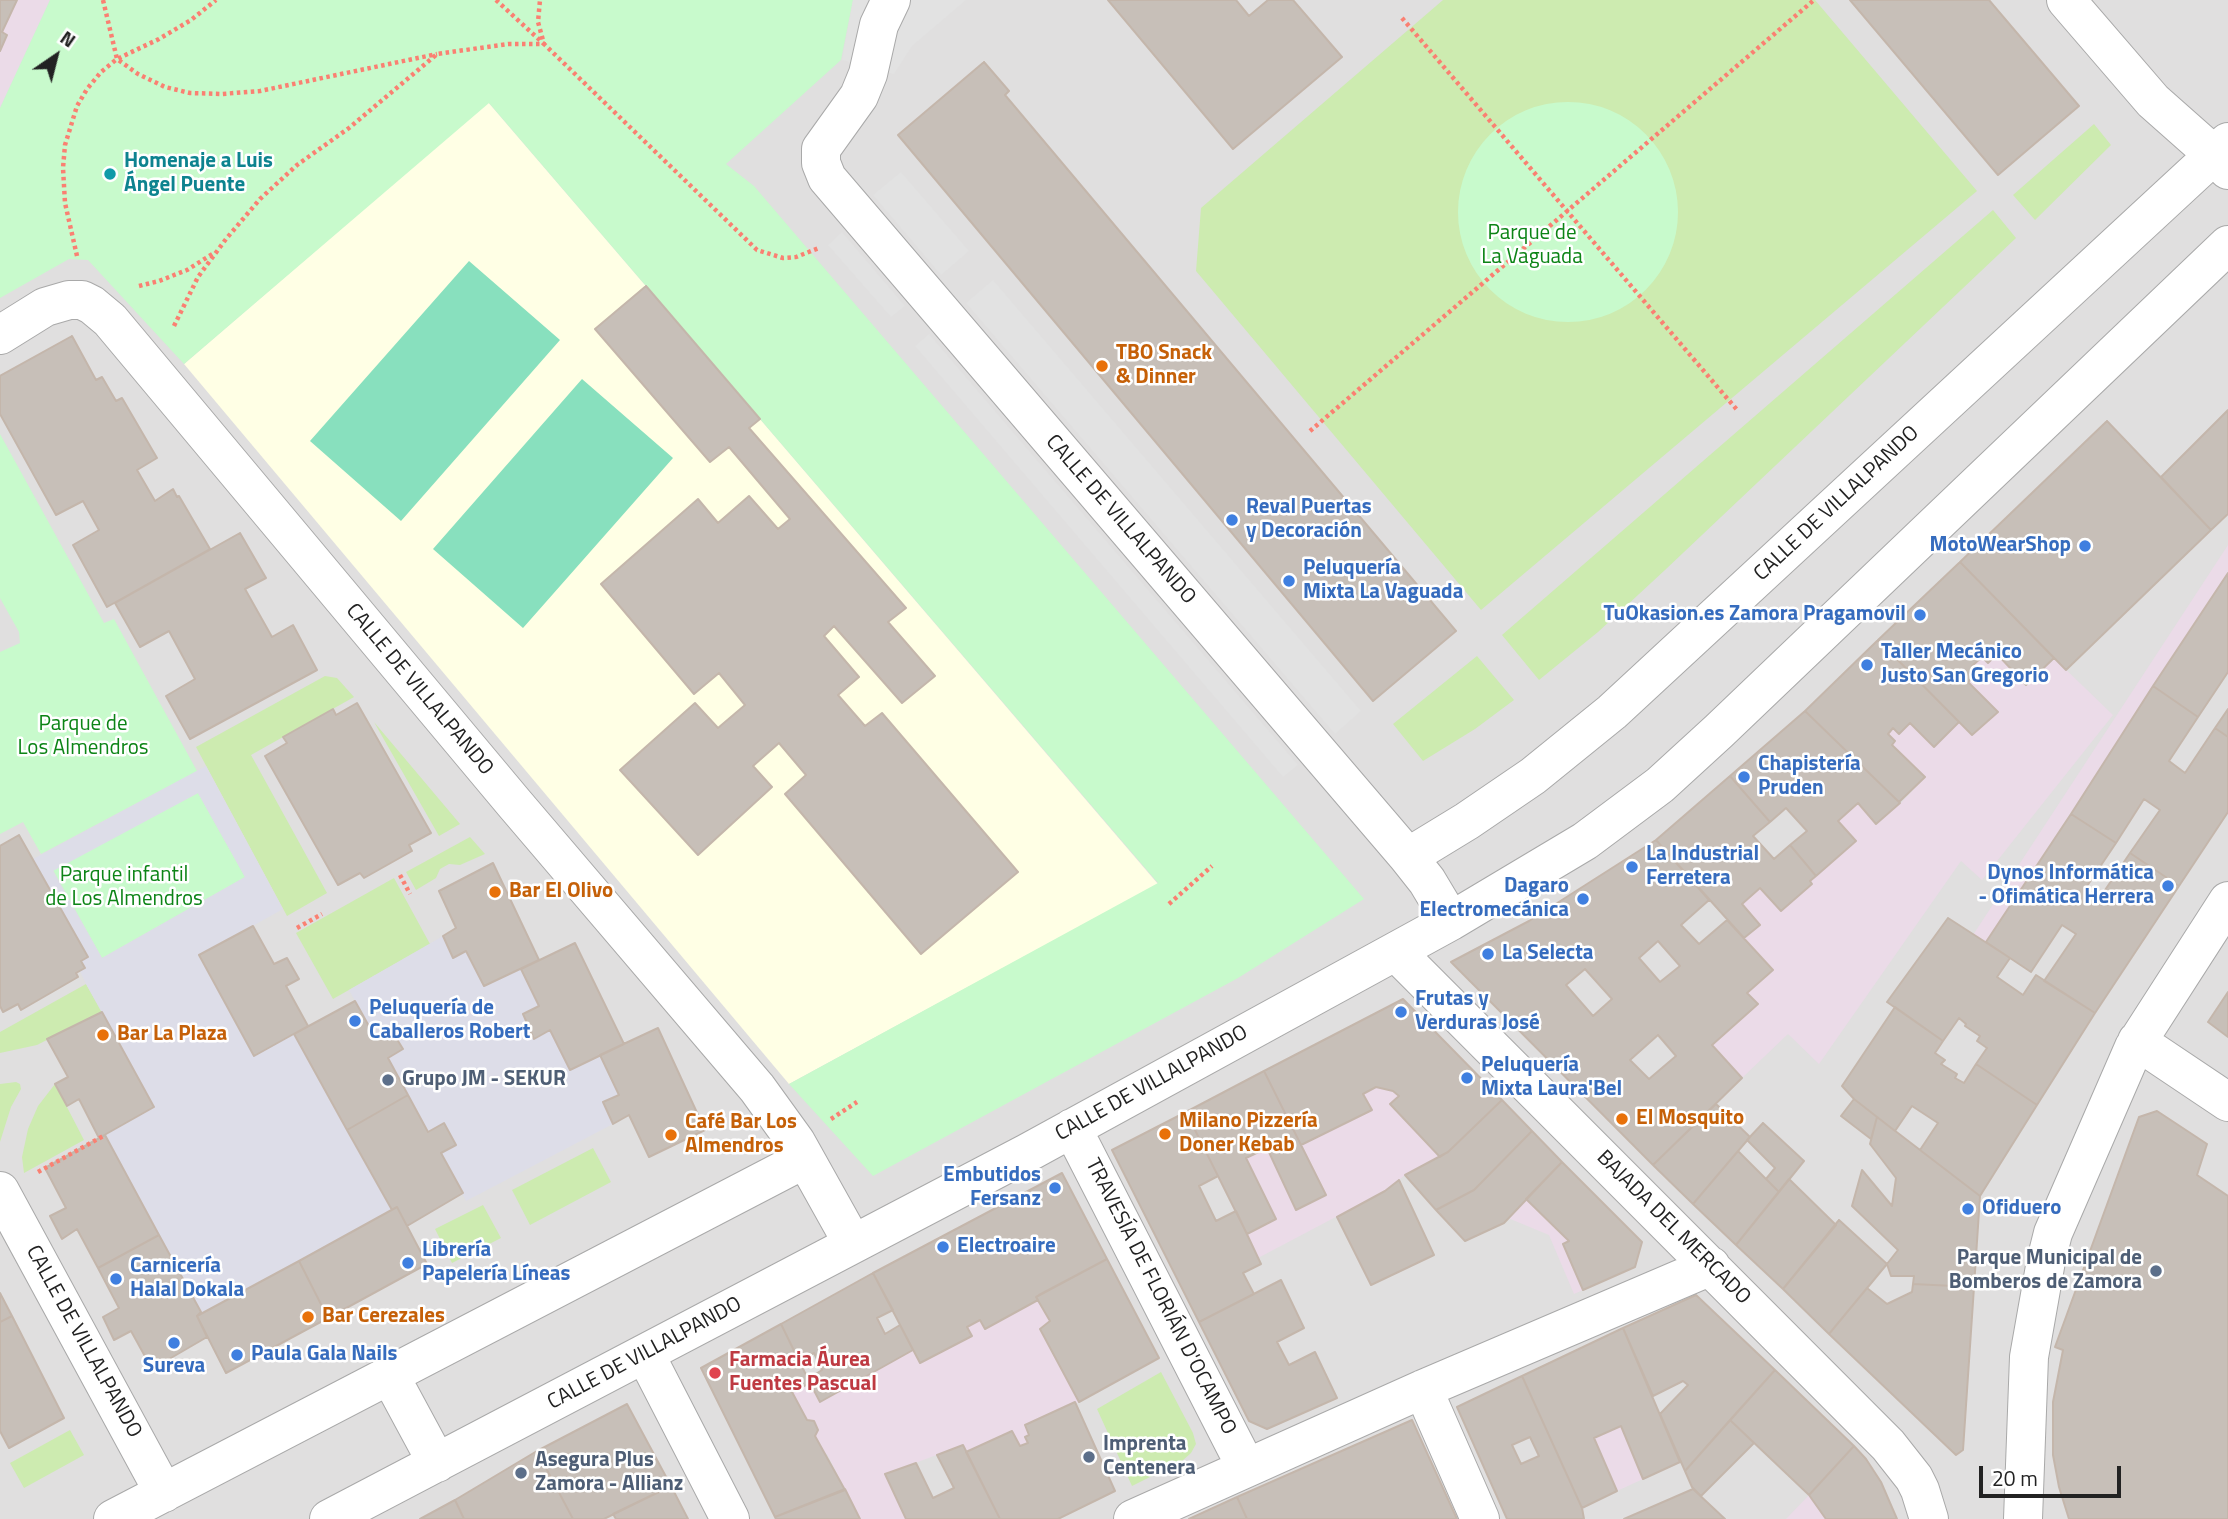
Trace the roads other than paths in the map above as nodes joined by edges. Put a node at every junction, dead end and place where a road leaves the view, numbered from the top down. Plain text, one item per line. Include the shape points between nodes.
1 (891, 0) edge
2 (2066, 0) edge
3 (2223, 156) edge
4 (2228, 246) edge
5 (0, 335) edge
6 (1408, 857) junction
7 (2228, 901) edge
8 (1451, 921) junction
9 (1396, 952) junction
10 (2137, 1041) junction
11 (2228, 1102) edge
12 (1072, 1128) junction
13 (805, 1159) junction
14 (1, 1192) edge
15 (853, 1244) junction
16 (1711, 1266) junction
17 (645, 1354) junction
18 (389, 1374) junction
19 (1423, 1389) junction
20 (437, 1463) junction
21 (1247, 1467) junction
22 (164, 1493) junction
23 (113, 1519) edge
24 (329, 1519) edge
25 (730, 1519) edge
26 (1133, 1519) edge
27 (1480, 1519) edge
28 (1929, 1519) edge
29 (2023, 1519) edge

1 - 6 street, CALLE DE VILLALPANDO via 859,96 821,149 821,163 831,183
2 - 3 street, CALLE DE VILLALPANDO via 2153,101
3 - 6 street, CALLE DE VILLALPANDO via 1612,712 1523,783
4 - 8 street, CALLE DE VILLALPANDO via 1660,785 1585,841
5 - 13 street, CALLE DE VILLALPANDO via 57,302 82,300 110,320 757,1088
6 - 8 street, CALLE DE VILLALPANDO
7 - 10 street
8 - 9 street, CALLE DE VILLALPANDO
9 - 12 street, CALLE DE VILLALPANDO
9 - 16 street, BAJADA DEL MERCADO
10 - 11 street
10 - 29 street via 2049,1246 2029,1357
12 - 15 street, CALLE DE VILLALPANDO
12 - 21 street, TRAVESÍA DE FLORIÁN D'OCAMPO
13 - 15 street, CALLE DE VILLALPANDO
13 - 18 street
14 - 22 street, CALLE DE VILLALPANDO
15 - 17 street, CALLE DE VILLALPANDO
16 - 19 street
16 - 28 street, BAJADA DEL MERCADO via 1907,1466
17 - 20 street, CALLE DE VILLALPANDO
17 - 25 street
18 - 20 street
18 - 22 street
19 - 21 street
19 - 27 street
20 - 24 street, CALLE DE VILLALPANDO
21 - 26 street
22 - 23 street

